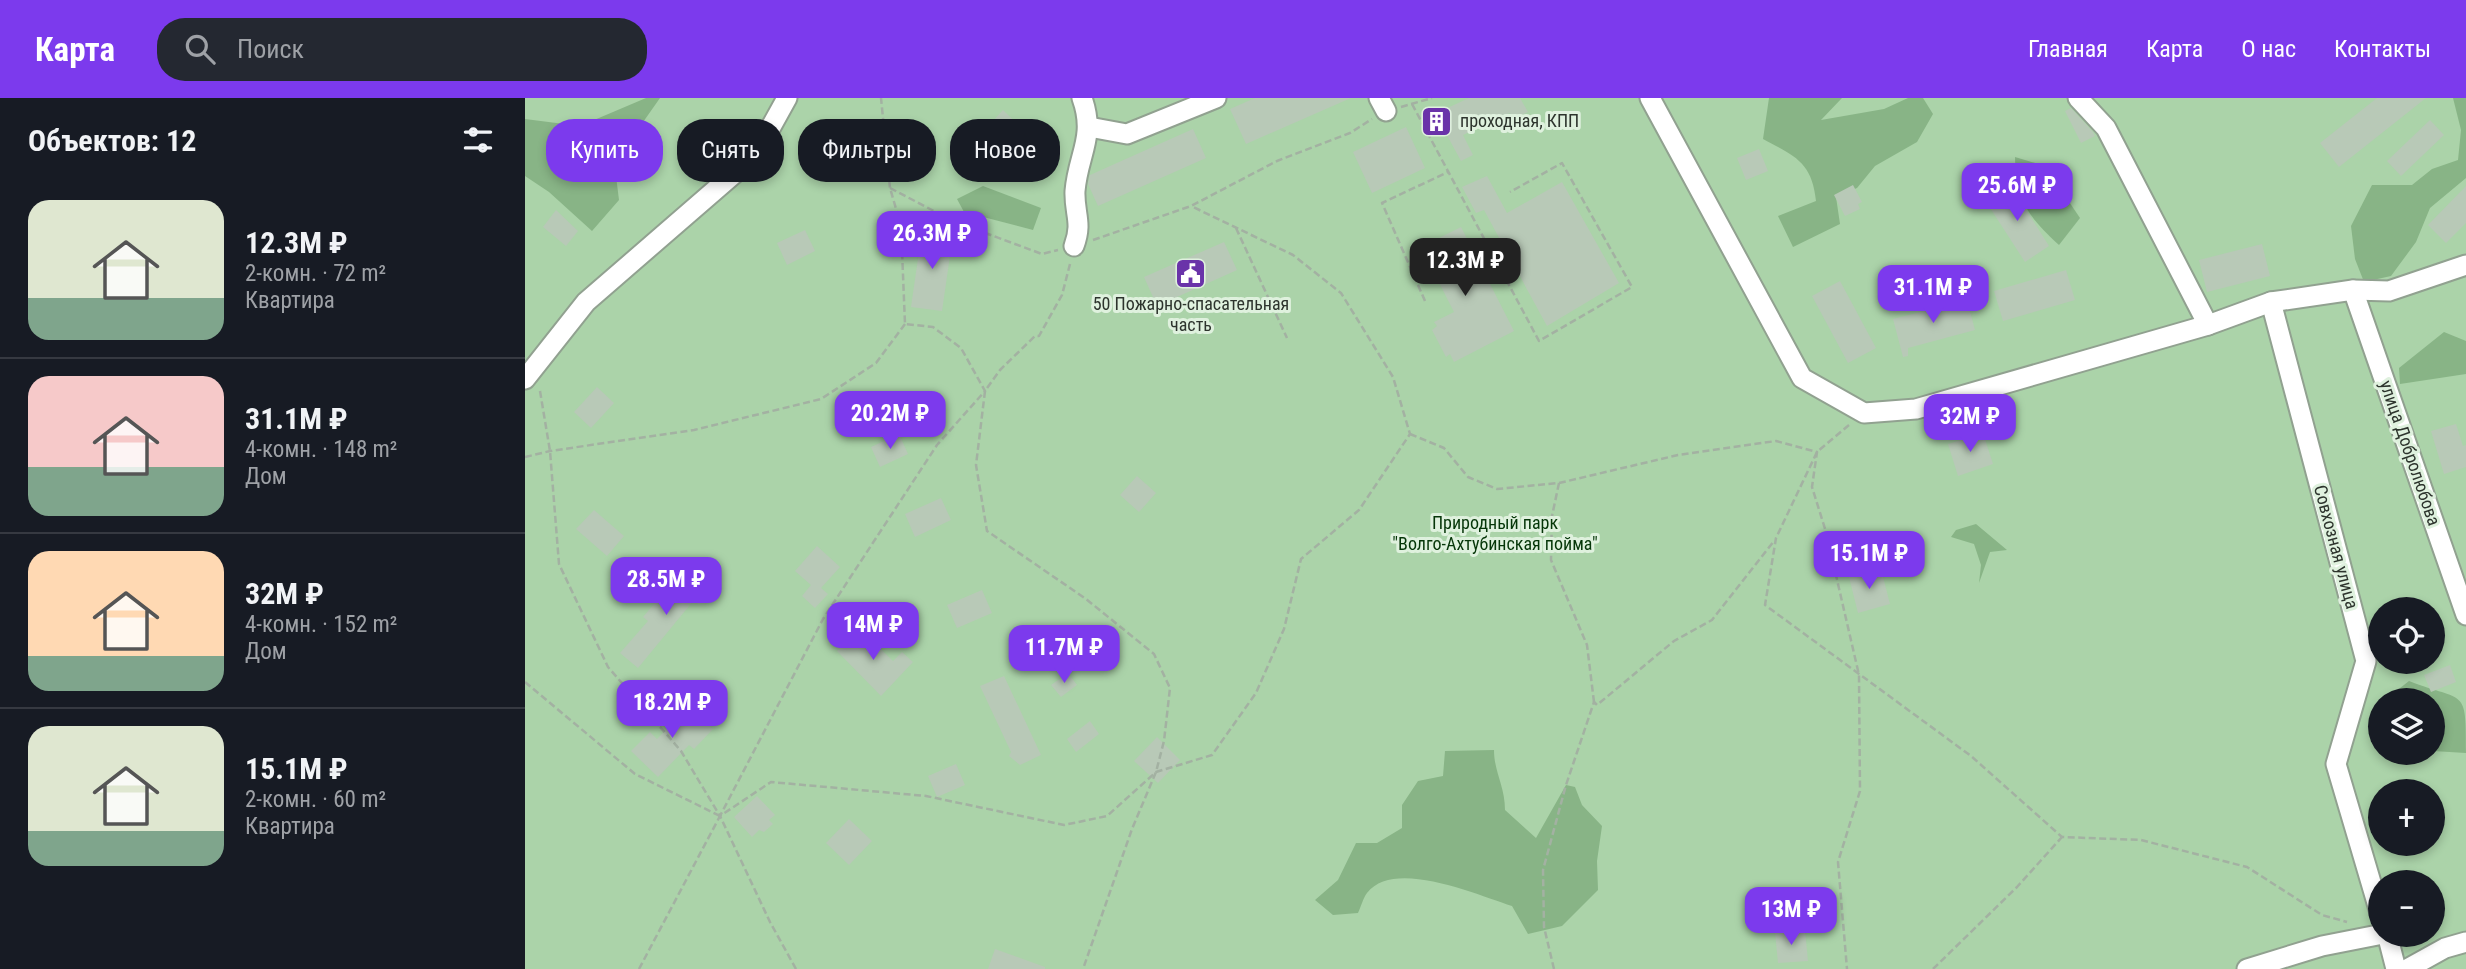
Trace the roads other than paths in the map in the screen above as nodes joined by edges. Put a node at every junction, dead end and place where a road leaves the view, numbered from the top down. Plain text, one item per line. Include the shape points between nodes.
1 (787, 98) edge
2 (1082, 98) edge
3 (1216, 98) edge
4 (1650, 98) edge
5 (2078, 98) edge
6 (1089, 127) junction
7 (1074, 246) road end
8 (2466, 265) edge
9 (2353, 290) junction
10 (2271, 302) junction
11 (2208, 325) junction
12 (530, 375) edge
13 (2466, 615) edge
14 (2368, 872) edge
15 (2368, 937) edge
16 (2466, 942) edge
17 (2389, 947) edge
18 (2247, 969) edge
19 (2396, 969) edge
20 (2407, 969) edge

1 - 12 street via 766,136 736,172 586,302
2 - 6 street
3 - 6 street via 1128,134
4 - 11 street via 1802,378 1864,413 1916,409
5 - 11 street via 2106,128
6 - 7 street via 1075,192 1080,230
8 - 9 street via 2389,291
9 - 10 street
9 - 13 street, улица Добролюбова
10 - 11 street
10 - 14 street, Совхозная улица via 2366,661 2336,764
15 - 18 street
16 - 20 street
17 - 19 street

